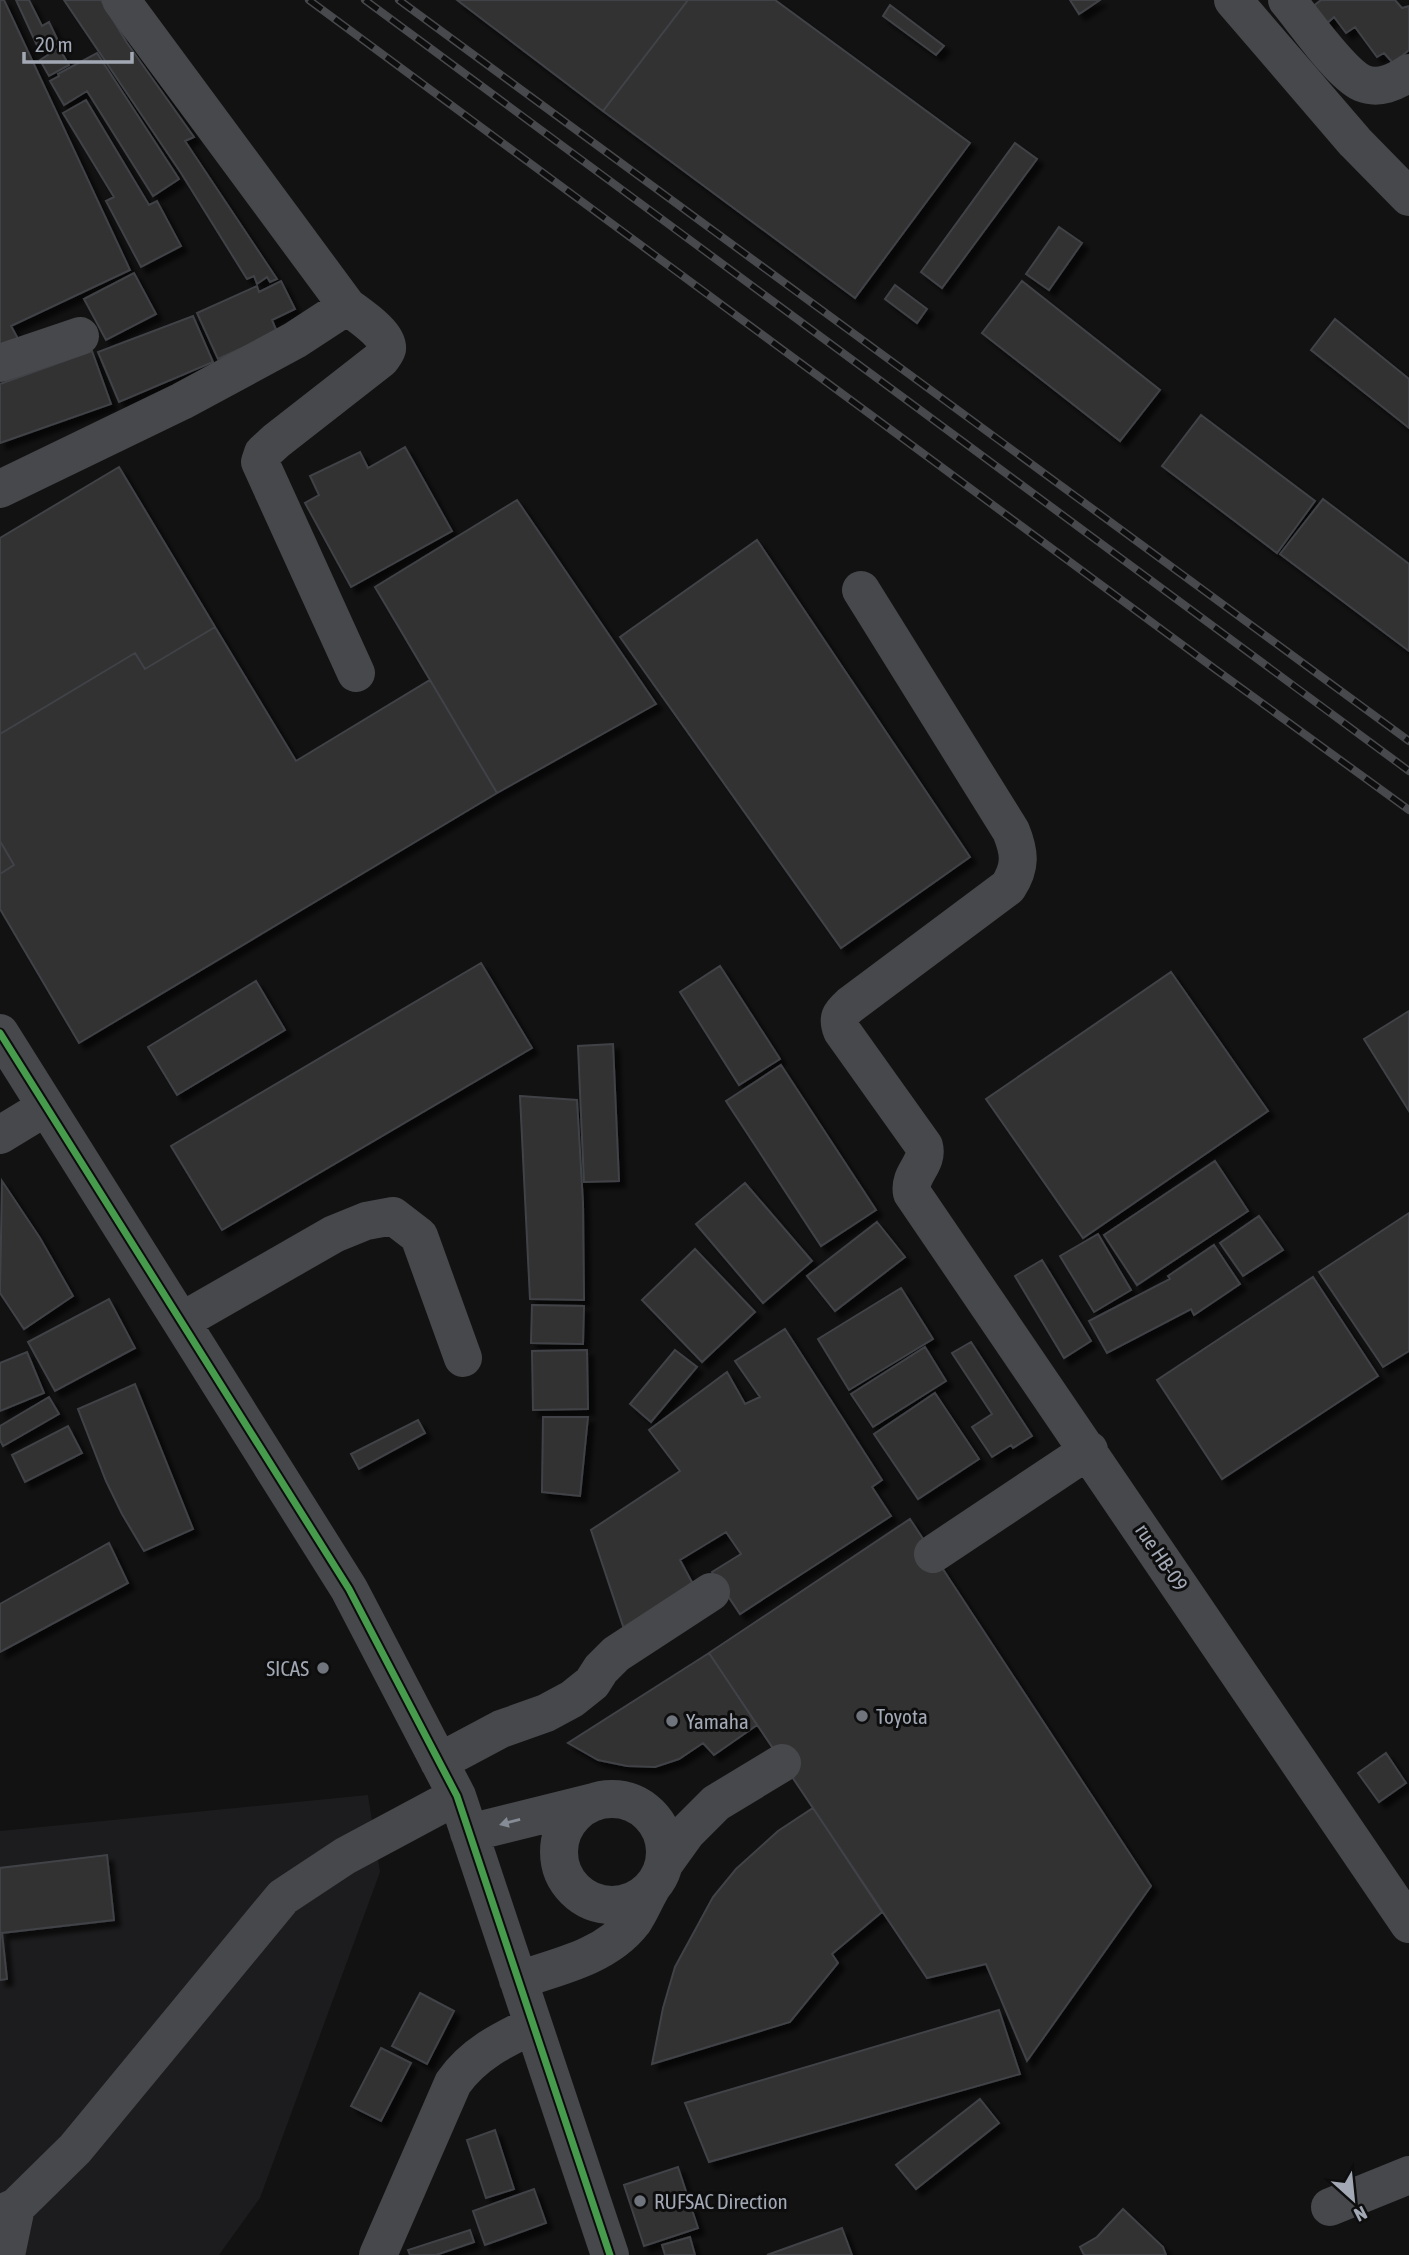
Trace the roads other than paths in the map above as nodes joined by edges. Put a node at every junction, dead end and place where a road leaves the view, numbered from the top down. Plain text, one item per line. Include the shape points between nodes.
1 (121, 0) edge
2 (1233, 0) edge
3 (1287, 0) edge
4 (1409, 73) edge
5 (1409, 197) edge
6 (347, 306) junction
7 (80, 336) dead end
8 (0, 363) edge
9 (0, 489) edge
10 (861, 590) dead end
11 (356, 674) dead end
12 (0, 1033) edge
13 (46, 1107) junction
14 (0, 1135) edge
15 (182, 1321) junction
16 (463, 1358) dead end
17 (1089, 1450) junction
18 (933, 1555) dead end
19 (711, 1592) dead end
20 (439, 1762) junction
21 (782, 1763) dead end
22 (457, 1796) junction
23 (600, 1800) junction
24 (716, 1803) junction
25 (640, 1807) junction
26 (469, 1833) junction
27 (658, 1876) junction
28 (569, 1884) junction
29 (1409, 1924) edge
30 (583, 1957) junction
31 (517, 1980) junction
32 (533, 2025) junction
33 (1409, 2175) edge
34 (1330, 2207) dead end
35 (8, 2211) edge
36 (6, 2255) edge
37 (378, 2255) edge
38 (610, 2255) edge

1 - 6 street
2 - 5 street via 1355,142
3 - 4 street via 1346,72 1362,83 1396,82
6 - 9 street via 183,401
6 - 11 street via 373,326 387,349 381,359 263,453 260,462
7 - 8 street
10 - 17 street, rue HB-09 via 1011,831 1019,862 1008,887 840,1014 838,1022 923,1146 925,1157 912,1193
12 - 13 street
13 - 14 street
13 - 15 street
15 - 16 street via 334,1234 393,1216 419,1236
15 - 20 street via 349,1589
17 - 18 street
17 - 29 street, rue HB-09
19 - 20 street via 616,1654 572,1699
20 - 22 street
21 - 24 street
22 - 26 street
22 - 35 street via 345,1856 283,1897 75,2149
23 - 25 street via 622,1800
23 -> 26 street
23 - 28 street via 578,1812 561,1837 560,1861
24 - 25 street
24 - 27 street via 687,1832
25 - 27 street via 657,1822 665,1842
26 - 31 street
27 - 28 street via 631,1902 611,1905 585,1898
27 - 30 street via 633,1922 615,1940
28 - 30 street via 589,1920
30 - 31 street
31 - 32 street
32 - 37 street via 493,2044 464,2067 453,2083
32 - 38 street
33 - 34 street
35 - 36 street

